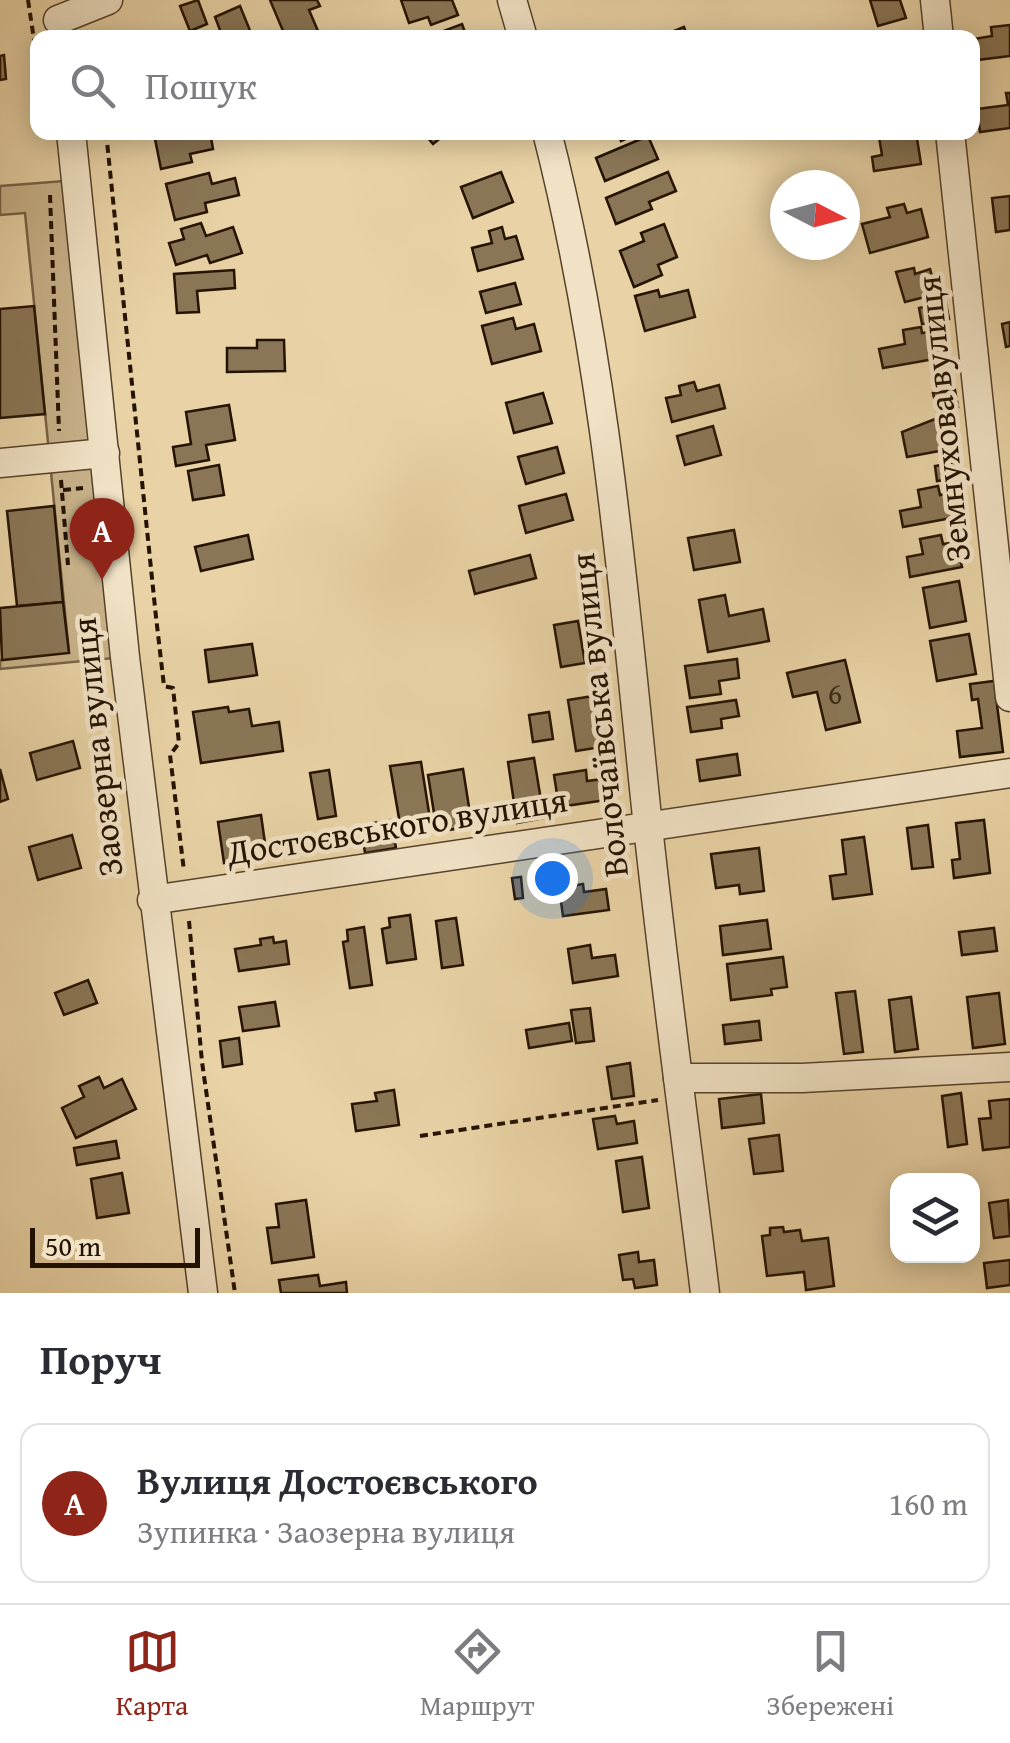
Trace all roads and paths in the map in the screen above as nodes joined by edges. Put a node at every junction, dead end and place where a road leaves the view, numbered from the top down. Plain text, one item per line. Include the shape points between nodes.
1 (28, 0) edge
2 (108, 0) edge
3 (512, 0) edge
4 (936, 0) edge
5 (57, 19) edge
6 (33, 30) edge
7 (521, 30) edge
8 (939, 30) edge
9 (73, 140) edge
10 (107, 140) edge
11 (549, 140) edge
12 (951, 140) edge
13 (50, 193) dead end
14 (104, 452) junction
15 (60, 457) junction
16 (0, 463) edge
17 (68, 565) dead end
18 (1010, 697) edge
19 (1010, 773) edge
20 (648, 824) junction
21 (187, 896) junction
22 (152, 900) junction
23 (1010, 1067) edge
24 (680, 1087) junction
25 (420, 1136) dead end
26 (203, 1293) edge
27 (235, 1293) edge
28 (705, 1293) edge

1 - 6 path
2 - 5 street
3 - 7 street
4 - 8 street
9 - 14 street, Заозерна вулиця
10 - 21 path via 164,686 173,688 179,743 170,755
11 - 20 street, Волочаївська вулиця via 611,470
12 - 18 street, Земнухова вулиця
13 - 15 path
14 - 15 street
14 - 22 street, Заозерна вулиця
15 - 16 street
15 - 17 path
19 - 20 street, Достоєвського вулиця
20 - 21 street, Достоєвського вулиця
20 - 24 street, Волочаївська вулиця
21 - 22 street, Достоєвського вулиця
21 - 27 path via 202,1062
22 - 26 street, Заозерна вулиця
23 - 24 street
24 - 25 path
24 - 28 street, Волочаївська вулиця

